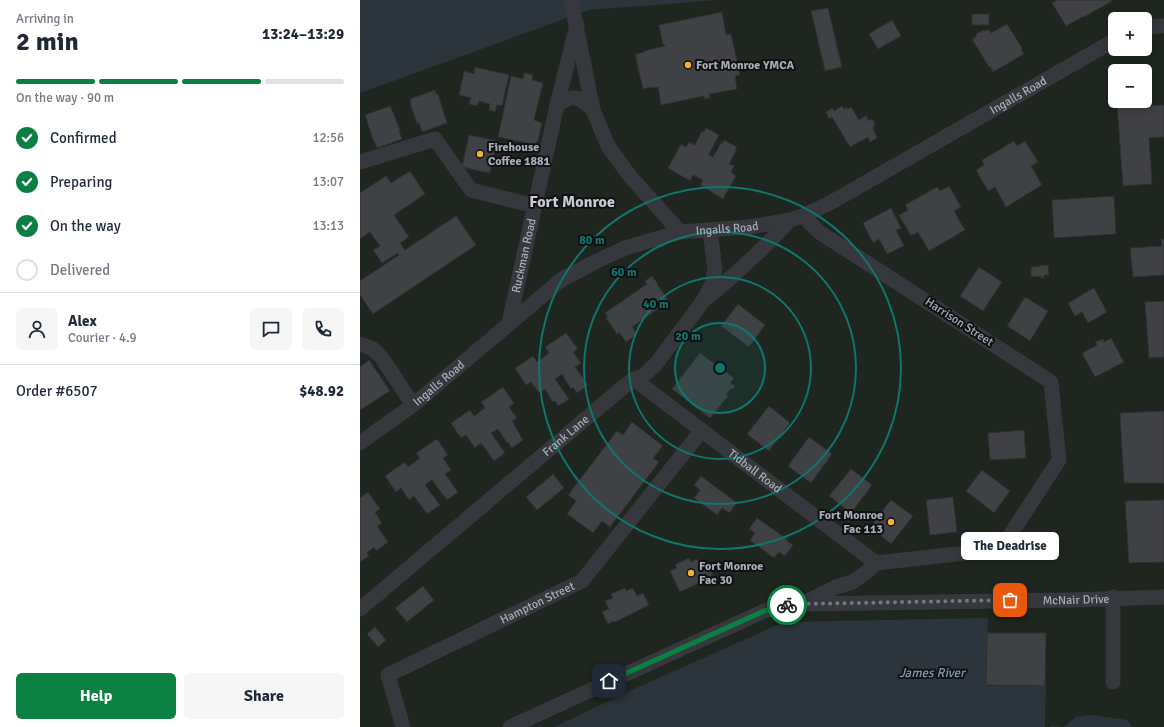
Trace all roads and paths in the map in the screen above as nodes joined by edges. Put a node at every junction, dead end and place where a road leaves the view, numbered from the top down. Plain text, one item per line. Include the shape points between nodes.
1 (572, 0) edge
2 (577, 25) junction
3 (1164, 26) edge
4 (1152, 27) edge
5 (1108, 44) edge
6 (558, 105) junction
7 (593, 110) junction
8 (360, 162) edge
9 (535, 206) junction
10 (796, 218) junction
11 (710, 230) junction
12 (680, 232) junction
13 (703, 301) junction
14 (509, 323) junction
15 (360, 344) edge
16 (634, 379) junction
17 (413, 404) junction
18 (702, 430) junction
19 (360, 443) edge
20 (876, 563) junction
21 (1164, 596) edge
22 (1113, 597) junction
23 (802, 604) junction
24 (360, 610) edge
25 (1113, 682) dead end
26 (403, 727) edge
27 (510, 727) edge

1 - 2 street, Ruckman Road
2 - 6 street, Ruckman Road
2 - 7 street, Ruckman Road
3 - 4 street
5 - 10 street, Ingalls Road via 830,203
6 - 7 street via 567,98 575,98 582,100
6 - 9 street, Ruckman Road
7 - 12 street, Ruckman Road via 608,146 629,175
8 - 9 street via 436,139 472,190
9 - 14 street, Ruckman Road
10 - 11 street, Ingalls Road via 749,227
10 - 13 street
10 - 20 street, Harrison Street via 1051,382 1059,460 1001,549
11 - 12 street, Ingalls Road
11 - 13 street, Frank Lane via 716,269
12 - 14 street, Ingalls Road via 625,248 561,280
13 - 16 street, Frank Lane via 656,364 643,376
14 - 17 street, Ingalls Road
15 - 17 street via 373,349 382,358
16 - 18 street, Tidball Road
16 - 24 street, Frank Lane
17 - 19 street, Ingalls Road
18 - 20 street, Tidball Road
18 - 26 street, Hampton Street via 582,581 388,675
20 - 23 street via 852,582
21 - 22 street, McNair Drive
22 - 23 street, McNair Drive via 1069,600
22 - 25 street
23 - 27 street, McNair Drive via 764,611

